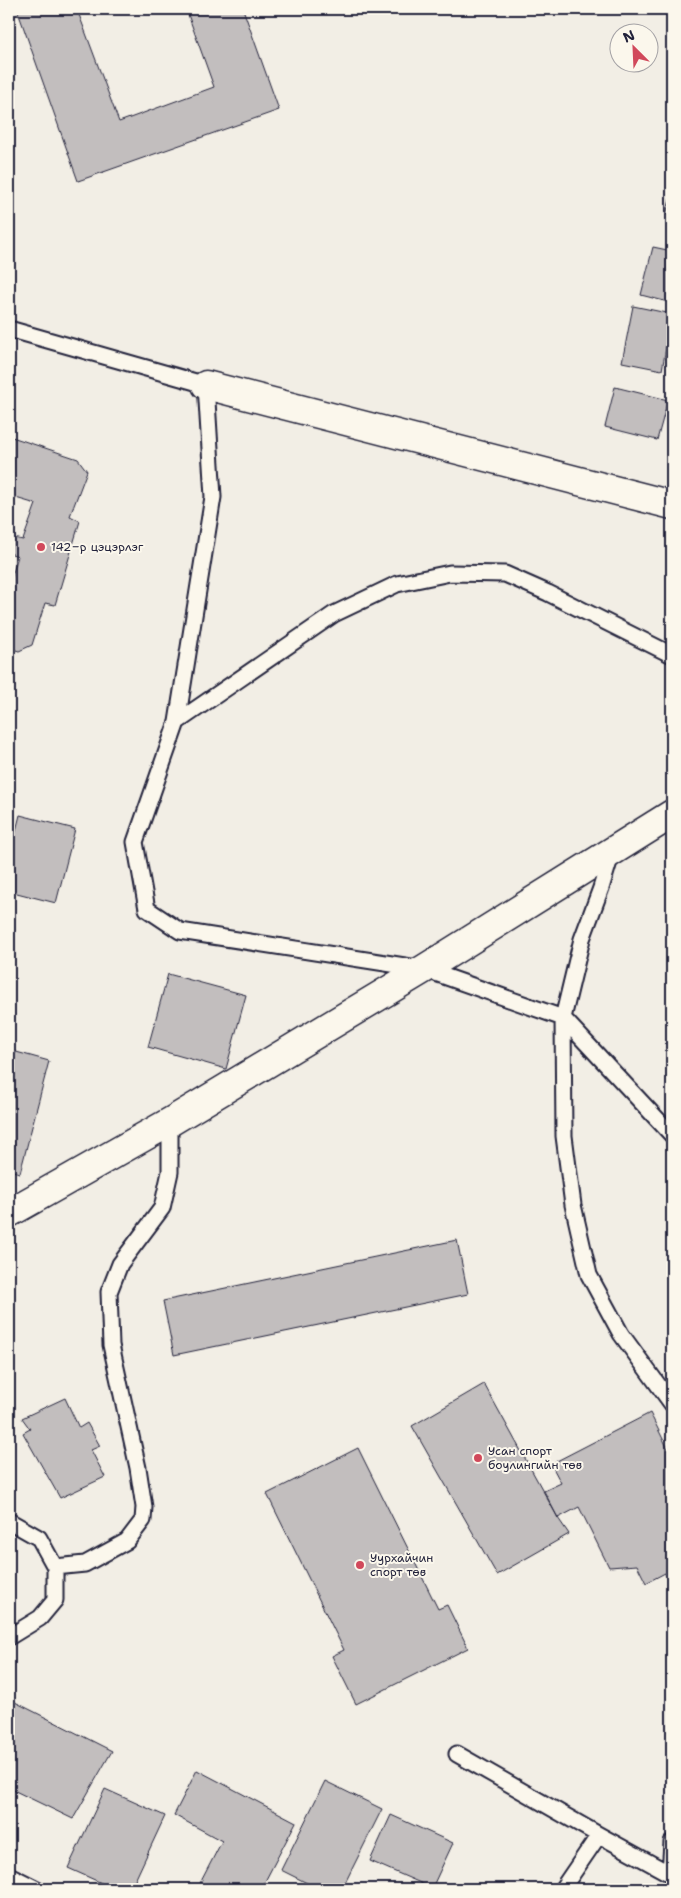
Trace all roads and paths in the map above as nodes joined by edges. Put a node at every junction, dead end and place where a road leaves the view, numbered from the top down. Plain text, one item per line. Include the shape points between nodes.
1 (9, 329) edge
2 (206, 385) junction
3 (672, 504) edge
4 (672, 655) edge
5 (177, 722) junction
6 (672, 814) edge
7 (613, 851) junction
8 (424, 969) junction
9 (563, 1018) junction
10 (170, 1122) junction
11 (672, 1135) edge
12 (9, 1213) edge
13 (672, 1404) edge
14 (9, 1521) edge
15 (55, 1567) junction
16 (9, 1636) edge
17 (457, 1754) dead end
18 (599, 1835) junction
19 (672, 1842) edge
20 (671, 1874) edge
21 (9, 1875) edge
22 (36, 1889) edge
23 (562, 1889) edge

1 - 2 lane
2 - 3 street
2 - 5 lane via 212,497
4 - 5 lane via 505,574 450,573 397,584 334,614
5 - 8 lane via 135,842 147,909 180,931
6 - 7 street
7 - 8 street
7 - 9 lane via 582,939
8 - 9 lane
8 - 10 street
9 - 11 lane
9 - 13 lane via 564,1136 573,1205 589,1276 621,1334
10 - 12 street
10 - 15 lane via 170,1172 162,1208 120,1264 110,1292 111,1345 138,1468 143,1520 128,1541 85,1564
14 - 15 lane via 39,1538
15 - 16 lane via 54,1600 40,1618
17 - 18 lane
18 - 20 lane
18 - 23 lane
19 - 20 lane
21 - 22 lane

